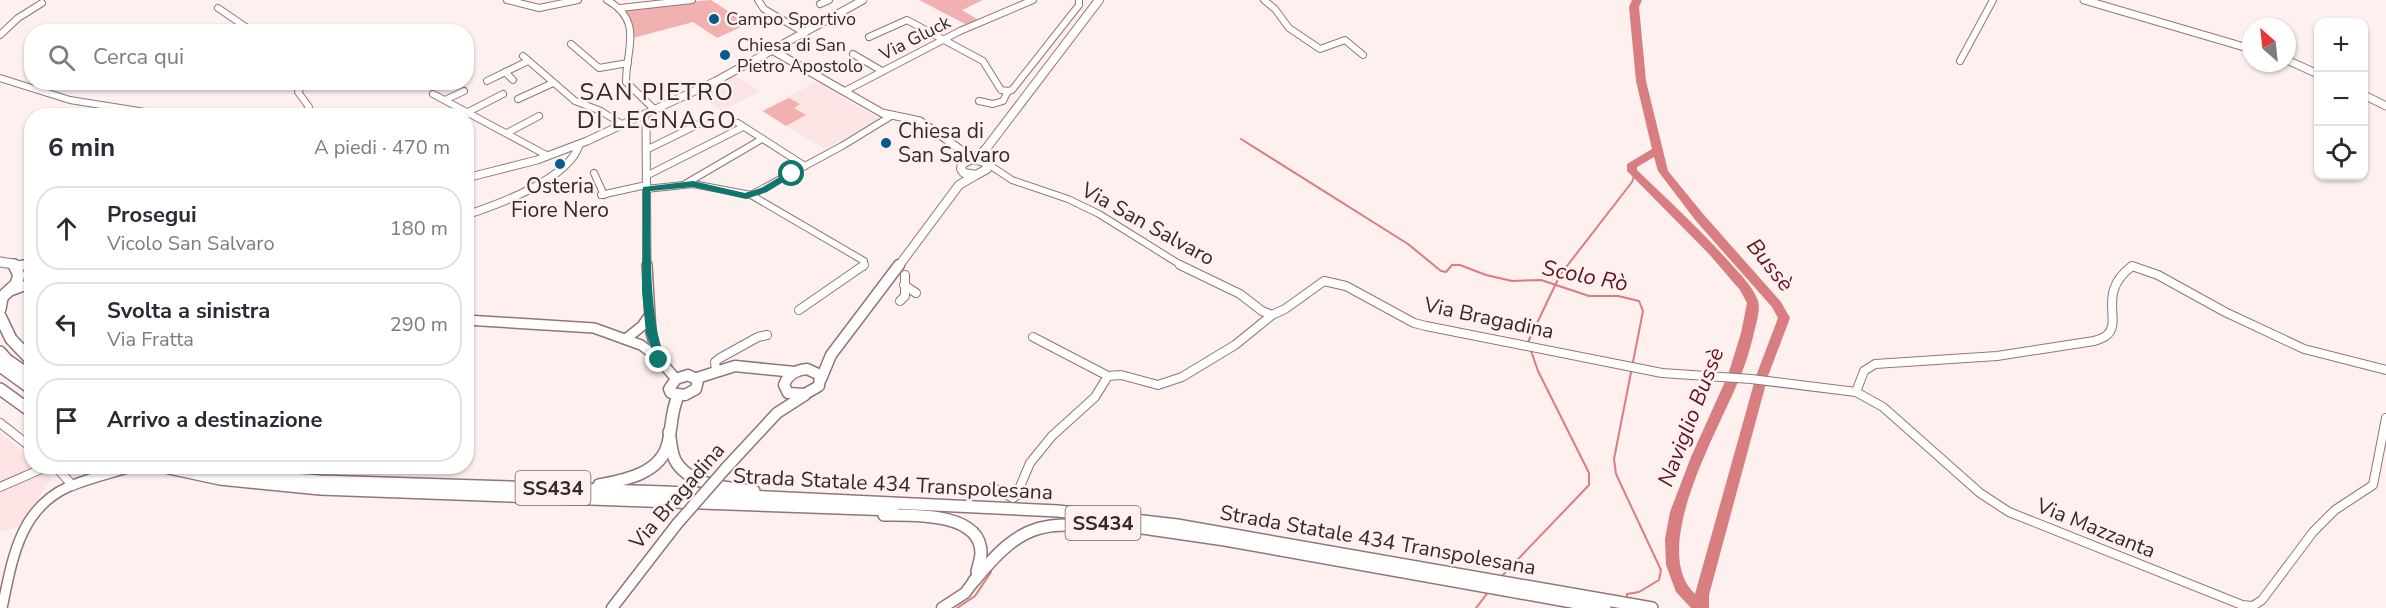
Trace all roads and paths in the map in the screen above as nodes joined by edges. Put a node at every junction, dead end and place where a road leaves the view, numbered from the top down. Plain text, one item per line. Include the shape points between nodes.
1 (507, 0) edge
2 (578, 0) edge
3 (607, 0) edge
4 (692, 0) edge
5 (758, 0) edge
6 (829, 0) edge
7 (862, 0) edge
8 (1033, 0) edge
9 (1079, 0) edge
10 (1099, 0) edge
11 (1264, 0) edge
12 (1993, 0) edge
13 (2084, 0) edge
14 (42, 3) dead end
15 (820, 4) dead end
16 (218, 8) dead end
17 (620, 8) junction
18 (241, 24) edge
19 (804, 33) junction
20 (0, 35) edge
21 (869, 37) dead end
22 (944, 40) junction
23 (571, 44) dead end
24 (2242, 46) edge
25 (772, 51) junction
26 (853, 54) dead end
27 (1363, 55) dead end
28 (1960, 61) dead end
29 (628, 63) junction
30 (2296, 64) edge
31 (882, 71) junction
32 (505, 72) junction
33 (2314, 72) edge
34 (0, 78) edge
35 (513, 80) dead end
36 (486, 81) dead end
37 (553, 83) junction
38 (24, 86) edge
39 (38, 90) edge
40 (299, 90) edge
41 (464, 91) dead end
42 (845, 91) junction
43 (1008, 91) junction
44 (433, 94) dead end
45 (503, 94) dead end
46 (2368, 97) edge
47 (518, 99) dead end
48 (445, 100) junction
49 (979, 101) dead end
50 (2386, 106) edge
51 (120, 108) edge
52 (309, 108) edge
53 (460, 108) edge
54 (474, 109) edge
55 (655, 110) junction
56 (474, 115) edge
57 (539, 116) dead end
58 (643, 116) junction
59 (891, 116) junction
60 (699, 124) dead end
61 (623, 125) junction
62 (507, 133) junction
63 (762, 139) junction
64 (579, 145) junction
65 (646, 150) junction
66 (985, 150) junction
67 (962, 151) junction
68 (549, 156) junction
69 (974, 158) junction
70 (987, 163) junction
71 (805, 166) junction
72 (962, 167) junction
73 (594, 173) dead end
74 (977, 174) junction
75 (1001, 175) junction
76 (474, 176) edge
77 (646, 176) junction
78 (685, 184) junction
79 (959, 186) junction
80 (646, 187) junction
81 (751, 195) junction
82 (474, 212) edge
83 (0, 262) edge
84 (13, 264) junction
85 (24, 265) edge
86 (905, 275) dead end
87 (904, 285) junction
88 (24, 287) edge
89 (916, 292) dead end
90 (3, 299) edge
91 (900, 301) dead end
92 (799, 310) dead end
93 (1272, 315) junction
94 (0, 316) edge
95 (649, 316) junction
96 (474, 320) edge
97 (638, 329) junction
98 (651, 333) junction
99 (767, 335) dead end
100 (1033, 337) dead end
101 (627, 338) junction
102 (0, 352) edge
103 (24, 353) edge
104 (831, 355) junction
105 (659, 360) junction
106 (0, 366) edge
107 (716, 370) junction
108 (2386, 370) edge
109 (798, 371) junction
110 (24, 372) edge
111 (771, 372) junction
112 (1108, 376) junction
113 (1724, 377) joint
114 (697, 378) junction
115 (821, 378) junction
116 (676, 379) junction
117 (24, 384) edge
118 (784, 387) junction
119 (0, 389) edge
120 (1856, 392) junction
121 (805, 395) junction
122 (678, 396) junction
123 (24, 406) edge
124 (777, 413) junction
125 (2386, 418) edge
126 (0, 423) edge
127 (669, 432) junction
128 (24, 442) edge
129 (30, 474) edge
130 (62, 474) edge
131 (110, 474) edge
132 (197, 474) edge
133 (250, 474) edge
134 (73, 486) junction
135 (0, 487) edge
136 (557, 488) junction
137 (988, 489) dead end
138 (855, 502) junction
139 (826, 508) junction
140 (1174, 532) junction
141 (1457, 577) junction
142 (974, 581) junction
143 (2, 608) edge
144 (612, 608) edge
145 (942, 608) edge
146 (1605, 608) edge
147 (1652, 608) edge

1 - 2 street via 539,8
3 - 17 street
4 - 17 street
5 - 19 street via 764,9
6 - 15 street
7 - 19 street
8 - 22 street, Via Gluck
9 - 43 street via 1079,5
10 - 66 main road
11 - 27 street via 1293,31 1320,49 1346,40
12 - 28 street
13 - 24 street
14 - 20 street
16 - 18 street
17 - 29 street via 629,28
19 - 25 street
21 - 22 street via 905,19
22 - 31 street, Via Gluck
22 - 43 street via 983,61 1001,90
23 - 29 street via 599,68
25 - 42 street
25 - 55 street
26 - 31 street
29 - 55 street via 627,84
30 - 33 street
31 - 42 street, Via Gluck
32 - 35 street
32 - 36 street
32 - 37 street via 525,59
34 - 38 street
37 - 47 street
37 - 61 street via 575,101
39 - 51 street
40 - 52 street
41 - 48 street
42 - 59 street
43 - 49 street via 1001,103
44 - 48 street
45 - 54 street
46 - 50 street
48 - 53 street
55 - 58 street
56 - 62 street
57 - 62 street
58 - 61 street
58 - 65 street
59 - 67 street via 920,122
59 - 71 street
60 - 65 street
61 - 64 street
62 - 68 street
63 - 71 street
63 - 77 street via 740,125
63 - 78 street
64 - 68 street
64 - 82 street via 572,158 538,186
65 - 77 street
66 - 69 main road
66 - 70 main road
67 - 69 street
67 - 72 street
68 - 76 street
69 - 70 main road
69 - 72 main road
70 - 74 main road via 987,169
70 - 75 street, Via San Salvaro
71 - 81 street
72 - 74 main road
72 - 79 main road
73 - 80 street via 602,195
74 - 75 street, Via San Salvaro
74 - 79 main road
75 - 93 street, Via San Salvaro via 1099,214 1172,261 1240,294
77 - 80 street
78 - 80 street
78 - 81 street
79 - 104 main road
80 - 95 street
81 - 92 street via 864,261 864,266
83 - 84 main road
84 - 85 street
84 - 90 main road via 19,275
86 - 87 street
87 - 89 street
87 - 91 street via 905,296
88 - 90 street
93 - 112 street, Via Bragadina via 1198,369 1170,382 1160,385
93 - 113 street, Via Bragadina via 1315,284 1333,281 1414,323 1662,373
94 - 103 main road via 11,339
95 - 97 street
95 - 98 street
96 - 101 street via 594,328
97 - 98 street
97 - 101 street
98 - 105 street
99 - 107 street via 720,358 715,362
100 - 112 street, Via Bragadina
101 - 105 street
102 - 110 main road
104 - 109 main road
104 - 115 main road
105 - 116 street
106 - 117 main road
107 - 111 main road via 748,366
107 - 114 main road
108 - 120 street via 2304,349 2158,275 2132,266 2110,293 2111,327 2103,338 2013,355 1875,364 1860,375
109 - 111 main road
109 - 115 main road via 812,370
109 - 118 main road via 787,378
111 - 118 main road
112 - 137 street via 1095,397 1052,436 1030,463 1016,496
113 - 120 street, Via Mazzanta
114 - 116 main road via 688,375
114 - 122 main road via 694,391
115 - 121 main road via 817,388
116 - 122 main road via 669,389
118 - 121 main road via 793,395
118 - 124 main road, Via Bragadina
119 - 123 main road
120 - 125 street, Via Mazzanta via 1883,407 1980,493 2009,512 2242,605 2253,606 2262,600 2320,525 2373,485
121 - 124 main road, Via Bragadina
122 - 127 main road
124 - 144 main road, Via Bragadina, bridge via 677,524
126 - 128 street
127 - 136 main road via 664,455 648,470 624,480
127 - 138 main road via 676,463 696,478 744,490
129 - 135 street
130 - 134 street
131 - 134 street
132 - 139 main road, Strada Statale 434 Transpolesana / SS434 via 320,489
133 - 136 main road, Strada Statale 434 Transpolesana / SS434 via 320,481
134 - 143 street via 47,499 25,524
136 - 138 main road, Strada Statale 434 Transpolesana / SS434
138 - 141 main road, Strada Statale 434 Transpolesana / SS434 via 1013,508 1115,517 1233,534
139 - 140 main road, Strada Statale 434 Transpolesana / SS434 via 1014,515
139 - 142 main road via 958,522 973,533 980,547
140 - 141 main road, Strada Statale 434 Transpolesana / SS434
140 - 142 main road via 1043,525 1012,538 998,549
141 - 146 main road, Strada Statale 434 Transpolesana / SS434
141 - 147 main road, Strada Statale 434 Transpolesana / SS434
142 - 145 main road via 965,593

